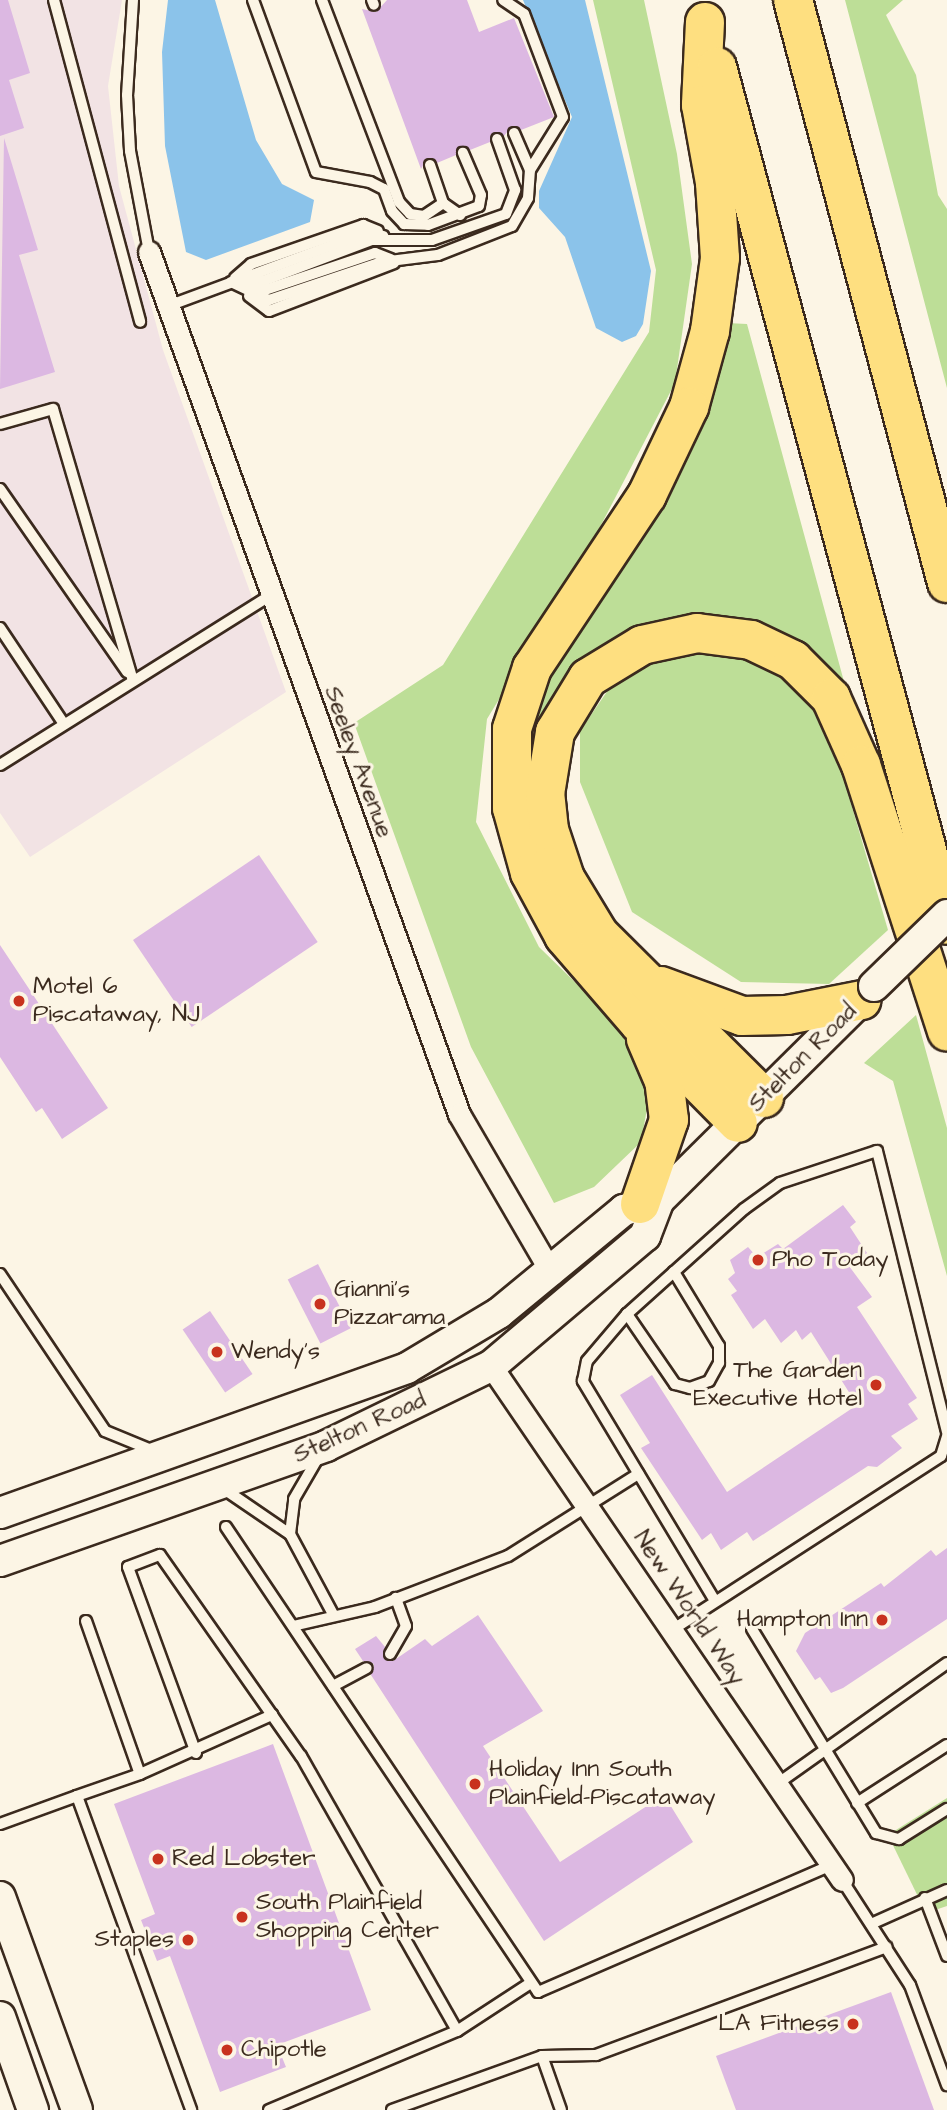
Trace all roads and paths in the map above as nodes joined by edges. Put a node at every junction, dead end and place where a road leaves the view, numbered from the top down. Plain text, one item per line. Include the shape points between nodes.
1 (54, 0) edge
2 (133, 0) edge
3 (253, 0) edge
4 (322, 0) edge
5 (503, 0) edge
6 (793, 0) edge
7 (703, 11) edge
8 (514, 133) dead end
9 (497, 139) dead end
10 (379, 151) junction
11 (463, 153) dead end
12 (430, 166) dead end
13 (530, 170) junction
14 (370, 182) junction
15 (443, 203) junction
16 (460, 215) junction
17 (395, 239) junction
18 (149, 252) joint
19 (398, 261) junction
20 (231, 282) junction
21 (165, 307) junction
22 (140, 322) dead end
23 (0, 424) edge
24 (0, 489) edge
25 (947, 583) edge
26 (269, 596) junction
27 (0, 628) edge
28 (133, 680) junction
29 (64, 724) junction
30 (0, 765) edge
31 (947, 915) edge
32 (947, 925) edge
33 (635, 971) junction
34 (868, 993) junction
35 (640, 1024) junction
36 (947, 1031) edge
37 (751, 1110) junction
38 (650, 1202) junction
39 (674, 1272) junction
40 (0, 1274) edge
41 (552, 1274) junction
42 (626, 1314) junction
43 (491, 1366) junction
44 (947, 1434) edge
45 (326, 1446) junction
46 (163, 1455) junction
47 (638, 1474) junction
48 (219, 1485) junction
49 (587, 1506) junction
50 (0, 1513) edge
51 (226, 1527) dead end
52 (290, 1534) junction
53 (0, 1562) edge
54 (396, 1598) junction
55 (715, 1601) junction
56 (334, 1616) junction
57 (86, 1621) dead end
58 (293, 1626) junction
59 (752, 1629) dead end
60 (672, 1630) junction
61 (390, 1654) dead end
62 (947, 1662) edge
63 (367, 1668) dead end
64 (333, 1686) junction
65 (272, 1715) junction
66 (947, 1745) edge
67 (825, 1749) junction
68 (196, 1753) junction
69 (140, 1774) junction
70 (777, 1784) junction
71 (77, 1796) junction
72 (857, 1803) junction
73 (947, 1809) edge
74 (0, 1824) edge
75 (837, 1872) junction
76 (947, 1890) edge
77 (0, 1897) edge
78 (925, 1898) junction
79 (871, 1924) junction
80 (887, 1947) junction
81 (947, 1956) edge
82 (529, 1984) junction
83 (0, 2017) edge
84 (457, 2031) junction
85 (541, 2056) junction
86 (947, 2085) edge
87 (33, 2110) edge
88 (77, 2110) edge
89 (191, 2110) edge
90 (269, 2110) edge
91 (393, 2110) edge
92 (561, 2110) edge

1 - 22 lane
2 - 18 lane via 127,95 130,151
3 - 14 lane via 316,172
4 - 10 lane
5 - 13 lane via 524,14 562,117
6 - 25 highway
7 - 32 highway
7 - 35 highway via 701,105 715,183 720,258 710,331 689,407 647,495 532,668 512,729 512,808 530,873 564,936
8 - 13 lane
9 - 17 lane via 515,190 506,214 432,240
10 - 14 lane via 378,170
10 - 15 lane via 399,202 410,214 424,216
11 - 16 lane via 481,195 479,206
12 - 15 lane
13 - 19 lane via 528,198 512,226 438,254
14 - 16 lane via 384,189 392,211 404,224 428,225
15 - 16 lane
17 - 20 lane via 372,240 263,281
17 - 20 lane via 363,225 251,264
18 - 21 street, Seeley Avenue
19 - 20 lane via 374,253 265,290
19 - 20 lane via 269,311
20 - 21 lane
21 - 26 street, Seeley Avenue
23 - 28 lane via 53,409
24 - 28 lane
26 - 28 lane
26 - 41 street, Seeley Avenue via 459,1114
27 - 29 lane
28 - 29 lane
29 - 30 lane
31 - 34 main road, Stelton Road, bridge
33 - 34 highway via 671,991 741,1016 787,1015
33 - 36 highway via 599,934 565,878 549,831 547,760 555,732 588,678 614,659 667,636 724,633 793,660 831,698 861,765
33 - 37 highway
34 - 37 main road, Stelton Road
35 - 37 highway
35 - 38 highway via 664,1081 668,1120
37 - 38 main road, Stelton Road
38 - 41 main road, Stelton Road via 624,1210
38 - 43 main road, Stelton Road via 645,1236
39 - 42 lane
39 - 42 lane via 719,1346 719,1363 709,1381 690,1388 676,1384
39 - 44 lane via 780,1183 877,1151
40 - 46 lane via 105,1431
41 - 46 main road, Stelton Road via 470,1333 407,1368
42 - 47 lane via 587,1361 583,1381
43 - 45 main road, Stelton Road
43 - 49 street, New World Way
44 - 55 lane via 941,1455
45 - 48 main road, Stelton Road
45 - 52 lane via 298,1490
46 - 50 main road, Stelton Road
47 - 49 lane
47 - 55 lane
48 - 52 lane
48 - 53 main road, Stelton Road
49 - 54 lane via 508,1556
49 - 60 street, New World Way
51 - 58 lane
52 - 56 lane
54 - 56 lane
54 - 61 lane via 406,1626
55 - 60 lane
56 - 58 lane
57 - 69 lane
58 - 64 lane
59 - 67 lane
60 - 70 street, New World Way
62 - 67 lane
63 - 64 lane
64 - 82 lane
65 - 68 lane
65 - 68 lane via 160,1555 128,1567
65 - 84 lane
66 - 72 lane
67 - 70 lane
67 - 72 lane
68 - 69 lane
69 - 71 lane
70 - 75 street, New World Way
71 - 74 lane
71 - 89 lane
72 - 73 lane via 876,1833 899,1839
75 - 79 lane
75 - 82 lane via 538,1992
76 - 78 lane
77 - 88 main road
78 - 79 lane
78 - 81 lane
79 - 80 lane
80 - 85 lane via 596,2055
80 - 86 lane via 910,1985
82 - 84 lane
83 - 87 main road
84 - 90 lane
85 - 91 lane
85 - 92 lane

